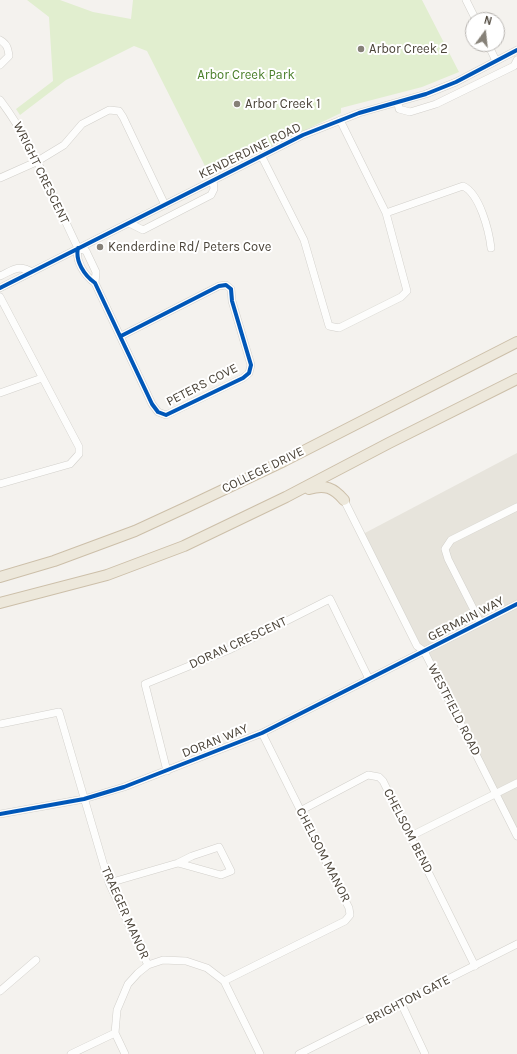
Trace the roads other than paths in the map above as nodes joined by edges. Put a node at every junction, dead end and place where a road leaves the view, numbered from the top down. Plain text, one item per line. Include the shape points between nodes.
1 (466, 0) edge
2 (472, 12) edge
3 (0, 40) edge
4 (517, 50) edge
5 (492, 52) edge
6 (517, 60) edge
7 (496, 61) junction
8 (0, 65) edge
9 (0, 100) edge
10 (398, 103) junction
11 (340, 120) junction
12 (262, 157) junction
13 (36, 162) junction
14 (0, 178) edge
15 (213, 181) junction
16 (165, 204) junction
17 (386, 213) junction
18 (130, 223) junction
19 (78, 248) junction
20 (491, 248) dead end
21 (32, 272) junction
22 (0, 276) edge
23 (0, 288) edge
24 (0, 297) edge
25 (121, 336) junction
26 (517, 342) edge
27 (42, 378) junction
28 (517, 380) edge
29 (0, 393) edge
30 (0, 484) edge
31 (286, 497) junction
32 (344, 500) joint
33 (517, 507) edge
34 (0, 577) edge
35 (0, 602) edge
36 (517, 604) edge
37 (480, 622) junction
38 (424, 651) junction
39 (369, 679) junction
40 (0, 724) edge
41 (262, 733) junction
42 (167, 771) junction
43 (517, 783) edge
44 (496, 794) junction
45 (84, 799) junction
46 (300, 811) junction
47 (0, 814) edge
48 (411, 836) junction
49 (517, 836) edge
50 (178, 863) junction
51 (109, 883) junction
52 (517, 944) edge
53 (36, 960) dead end
54 (148, 965) junction
55 (475, 966) junction
56 (224, 981) junction
57 (0, 991) edge
58 (401, 1003) junction
59 (115, 1033) junction
60 (72, 1054) edge
61 (125, 1054) edge
62 (260, 1054) edge
63 (299, 1054) edge
64 (426, 1054) edge

1 - 2 street
3 - 8 street via 5,42 8,48 8,56
4 - 7 street, KENDERDINE ROAD
5 - 7 street
6 - 10 street via 514,66 436,104 410,112 399,109
7 - 10 street, KENDERDINE ROAD via 456,82
9 - 13 street, WRIGHT CRESCENT via 13,117
10 - 11 street, KENDERDINE ROAD
11 - 12 street, KENDERDINE ROAD via 303,135
11 - 17 street
12 - 15 street, KENDERDINE ROAD
12 - 17 street via 304,240 328,326 339,328 401,297 407,291
13 - 14 street
13 - 16 street via 64,145 82,124 109,110 119,111
13 - 19 street, WRIGHT CRESCENT
15 - 16 street, KENDERDINE ROAD
15 - 18 street, KENDERDINE ROAD via 214,189 211,195 143,230
16 - 18 street, KENDERDINE ROAD
17 - 20 street via 463,186 470,190 488,228
18 - 19 street, KENDERDINE ROAD
19 - 21 street, KENDERDINE ROAD
19 - 25 street, PETERS COVE via 86,251 96,272 95,282
21 - 22 street via 14,268
21 - 23 street, KENDERDINE ROAD
24 - 27 street
25 - 25 street, PETERS COVE via 152,404 158,412 166,415 243,378 251,364 232,301 231,289 226,285 219,286
26 - 34 highway, COLLEGE DRIVE via 284,461 135,531
27 - 29 street
27 - 30 street via 79,446 79,454 70,464
28 - 31 highway
31 - 32 highway via 325,486 333,489
31 - 35 highway via 184,546 107,575
32 - 38 street, WESTFIELD ROAD via 417,646
33 - 37 street via 451,540 445,549 448,560
36 - 37 street, GERMAIN WAY
37 - 38 street, GERMAIN WAY
38 - 39 street, DORAN WAY
38 - 44 street, WESTFIELD ROAD
39 - 41 street, DORAN WAY
39 - 42 street, DORAN CRESCENT via 330,599 231,650 145,684
40 - 45 street, TRAEGER MANOR via 59,712
41 - 42 street, DORAN WAY
41 - 46 street, CHELSOM MANOR
42 - 45 street, DORAN WAY
43 - 44 street
44 - 48 street
44 - 49 street, WESTFIELD ROAD
45 - 47 street, DORAN WAY
45 - 51 street, TRAEGER MANOR
46 - 48 street, CHELSOM BEND via 368,775 373,775 383,781
46 - 56 street, CHELSOM MANOR via 350,908 350,915 345,921
48 - 55 street, CHELSOM BEND
50 - 50 street via 221,876 231,871 218,847
50 - 51 street
51 - 54 street, TRAEGER MANOR
52 - 55 street, BRIGHTON GATE
53 - 57 street
54 - 56 street via 163,960 186,961 207,968
54 - 59 street via 128,984 116,1010
55 - 58 street, BRIGHTON GATE
56 - 62 street
58 - 63 street, BRIGHTON GATE
58 - 64 street
59 - 60 street
59 - 61 street

